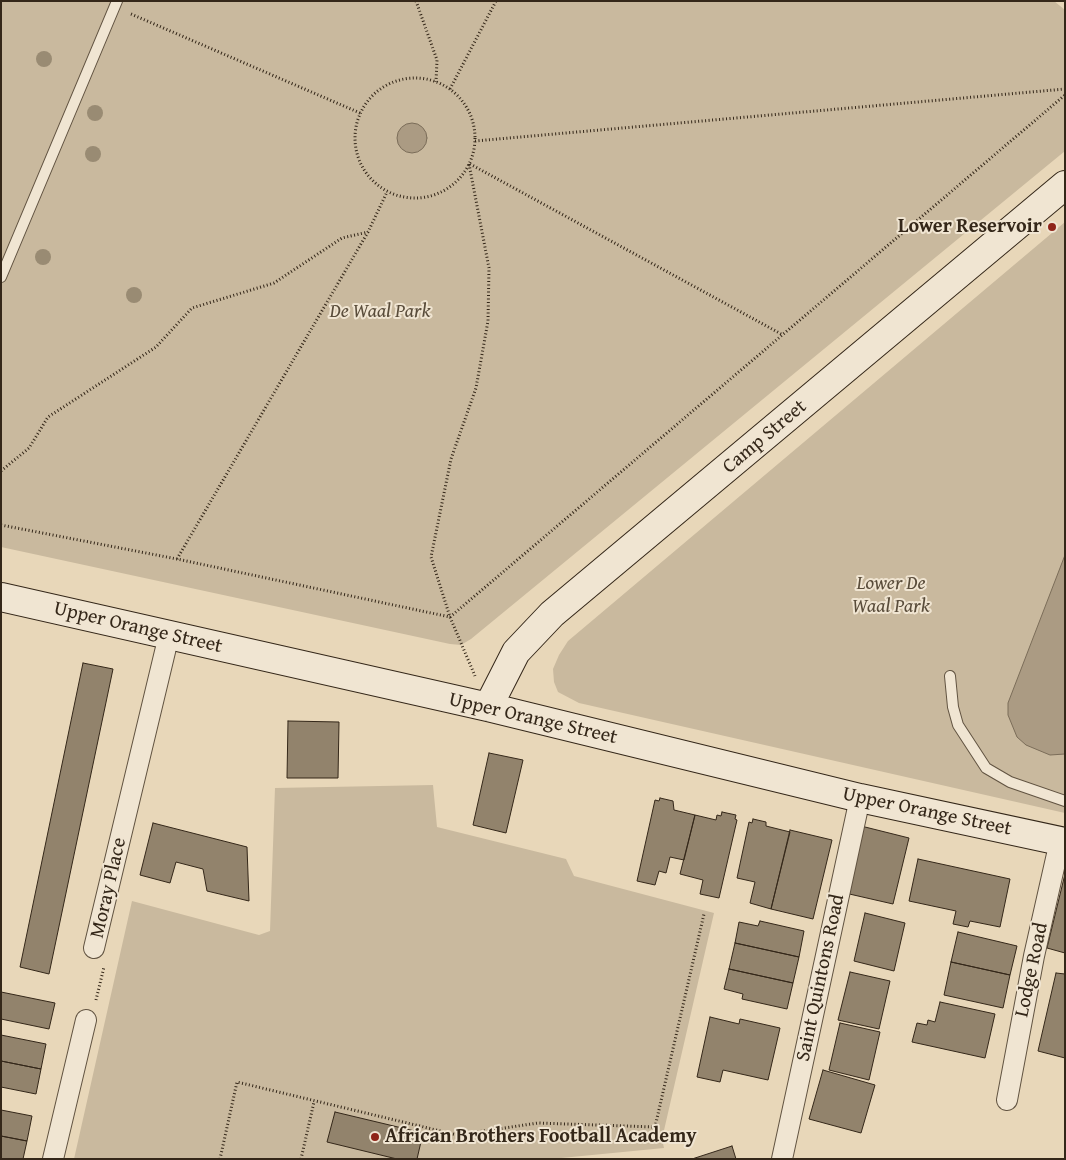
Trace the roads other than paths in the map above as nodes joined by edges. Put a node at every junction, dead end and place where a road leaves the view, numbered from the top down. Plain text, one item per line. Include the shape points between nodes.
1 (116, 4) edge
2 (1065, 186) edge
3 (1, 277) edge
4 (1, 597) edge
5 (169, 635) junction
6 (950, 676) dead end
7 (488, 707) junction
8 (860, 798) junction
9 (1065, 801) edge
10 (1063, 841) edge
11 (94, 948) road end
12 (86, 1020) road end
13 (1007, 1100) dead end
14 (53, 1159) edge
15 (782, 1159) edge

1 - 3 lane
2 - 7 street, Camp Street via 552,614 516,652
4 - 5 street, Upper Orange Street
5 - 7 street, Upper Orange Street
5 - 11 street, Moray Place
6 - 9 lane via 958,725 986,768 1010,782
7 - 8 street, Upper Orange Street
8 - 10 street, Upper Orange Street
8 - 15 street, Saint Quintons Road
10 - 13 street, Lodge Road via 1034,956
12 - 14 street

